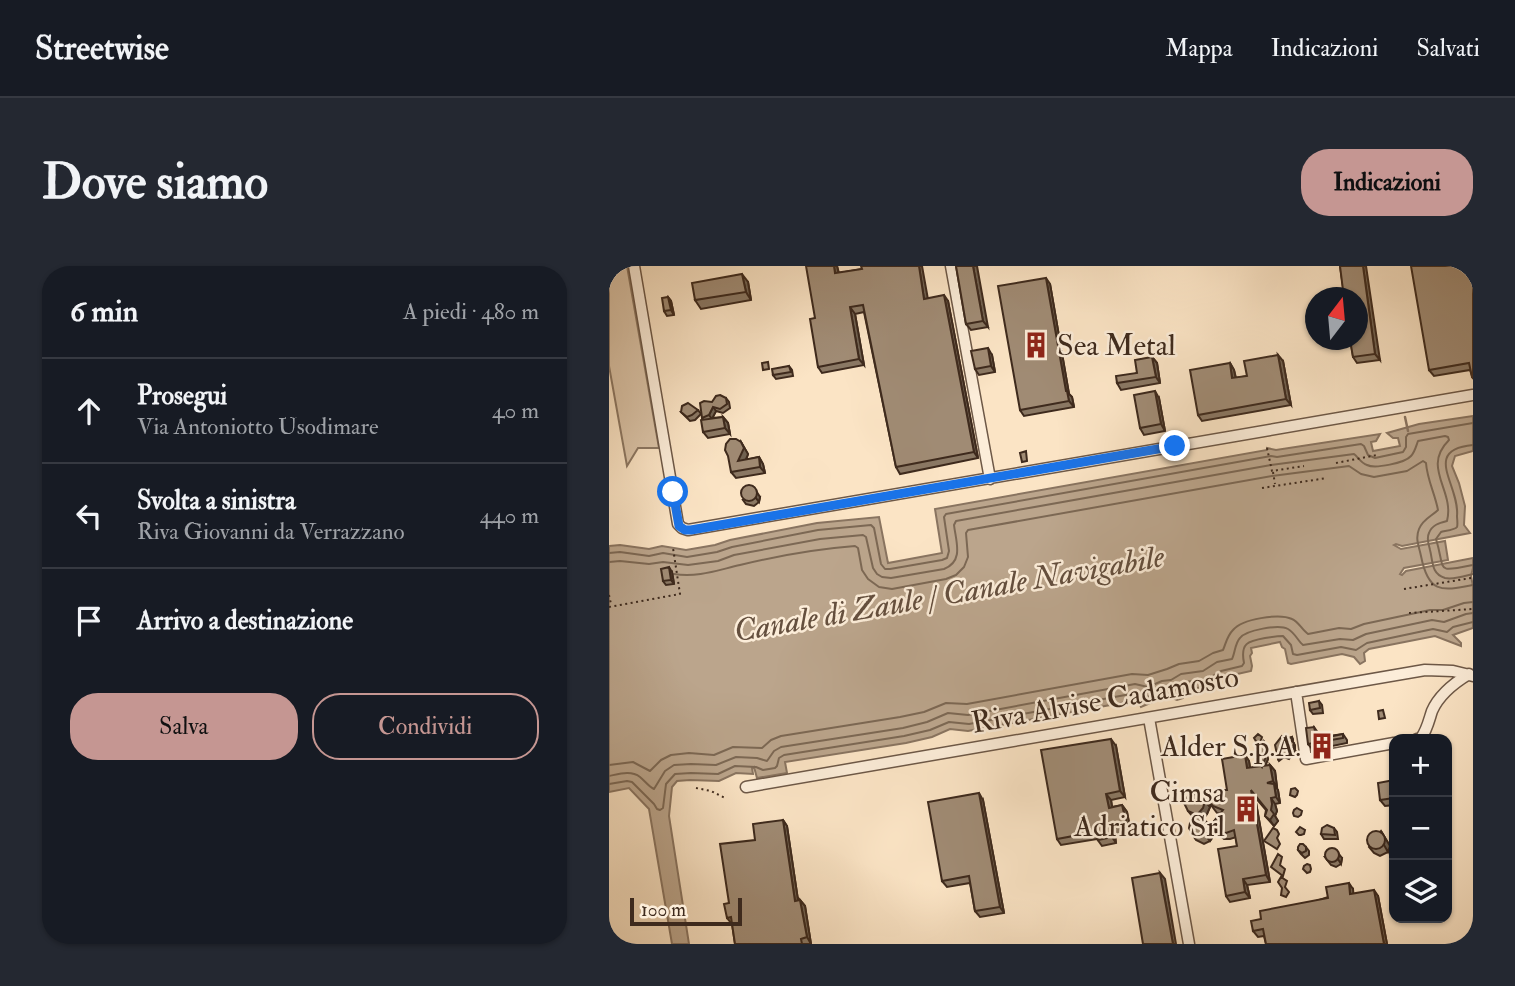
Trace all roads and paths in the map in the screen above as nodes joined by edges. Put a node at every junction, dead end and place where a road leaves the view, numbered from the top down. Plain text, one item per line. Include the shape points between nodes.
1 (634, 266) edge
2 (951, 266) edge
3 (1473, 395) edge
4 (1267, 448) dead end
5 (1377, 455) dead end
6 (1336, 463) dead end
7 (1304, 466) dead end
8 (1272, 471) junction
9 (990, 478) junction
10 (1327, 478) dead end
11 (1275, 485) junction
12 (1262, 488) dead end
13 (673, 548) dead end
14 (1471, 578) dead end
15 (1404, 589) dead end
16 (609, 595) edge
17 (610, 607) edge
18 (1473, 609) edge
19 (1409, 613) dead end
20 (1471, 675) edge
21 (1296, 692) junction
22 (1149, 718) junction
23 (1424, 734) edge
24 (1389, 744) edge
25 (746, 787) dead end
26 (696, 788) dead end
27 (725, 797) dead end
28 (1189, 944) edge

1 - 9 street via 681,528 691,530
2 - 9 street
3 - 9 street
4 - 8 path
5 - 6 path
7 - 8 path
8 - 11 path
10 - 11 path
11 - 12 path
13 - 17 path via 680,594
14 - 15 path
16 - 17 path
18 - 19 path
20 - 21 street, Riva Alvise Cadamosto via 1425,670
20 - 23 street via 1441,697
21 - 22 street, Riva Alvise Cadamosto
21 - 24 street via 1306,759
22 - 25 street, Riva Alvise Cadamosto
22 - 28 street
26 - 27 path

